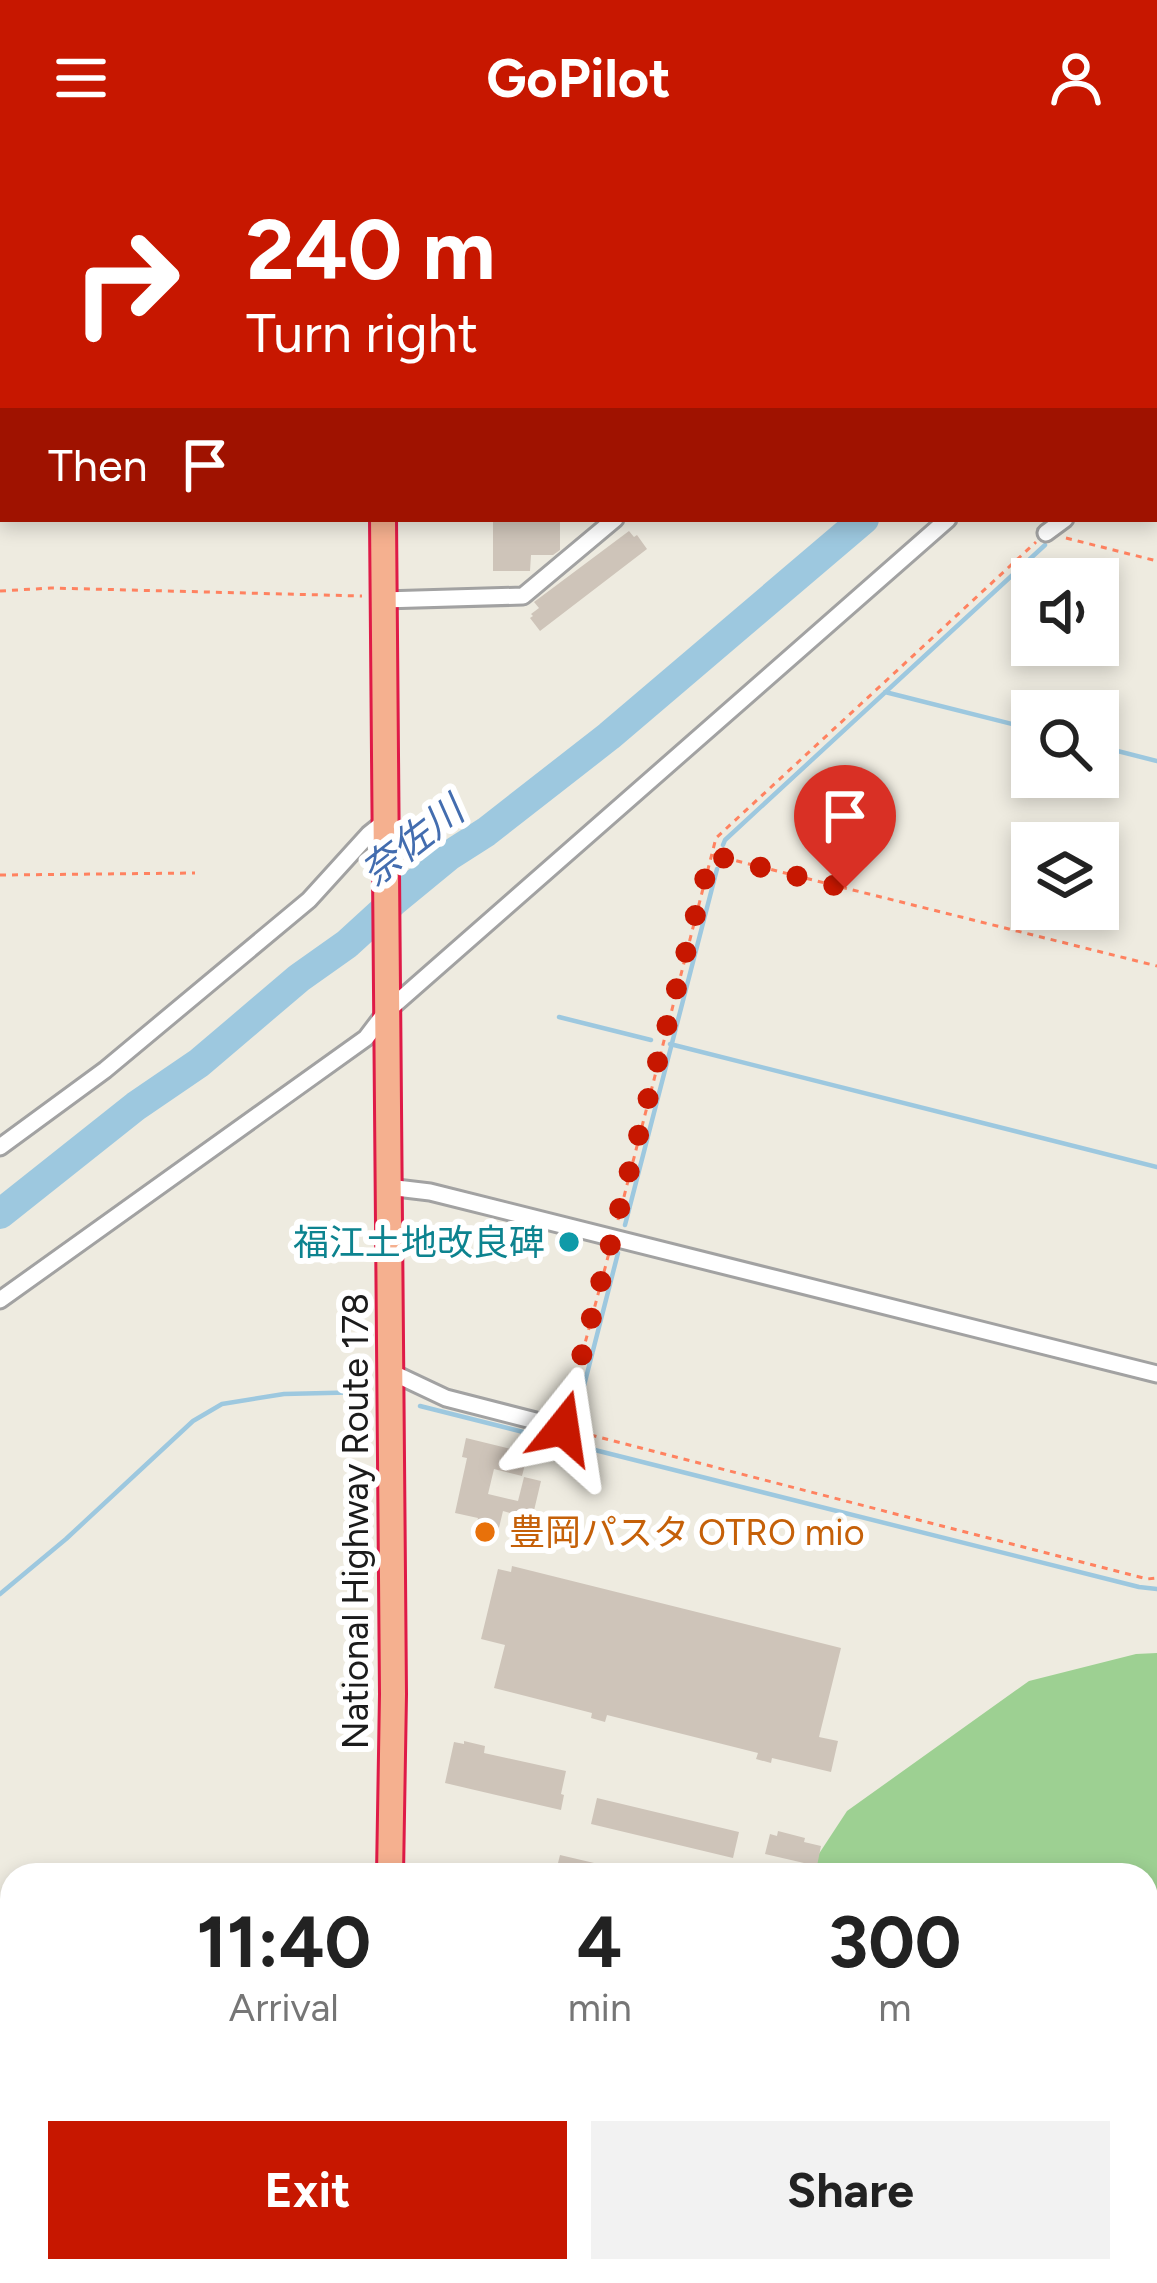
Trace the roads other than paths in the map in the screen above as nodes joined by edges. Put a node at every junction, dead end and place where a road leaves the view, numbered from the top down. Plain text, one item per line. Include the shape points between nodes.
1 (383, 522) edge
2 (611, 522) edge
3 (945, 522) edge
4 (1061, 522) edge
5 (1046, 533) road end
6 (382, 598) junction
7 (384, 831) junction
8 (385, 1005) junction
9 (0, 1147) edge
10 (388, 1187) junction
11 (0, 1300) edge
12 (391, 1372) junction
13 (1157, 1374) edge
14 (563, 1428) road end
15 (390, 1863) edge

1 - 6 highway, National Highway Route 178
2 - 6 street via 523,596
3 - 8 street
4 - 5 street
6 - 7 highway, National Highway Route 178
7 - 8 highway, National Highway Route 178
7 - 9 street via 369,834 309,900 105,1070
8 - 10 highway, National Highway Route 178
8 - 11 street via 366,1038
10 - 12 highway, National Highway Route 178
10 - 13 street
12 - 14 street via 446,1398
12 - 15 highway, National Highway Route 178

